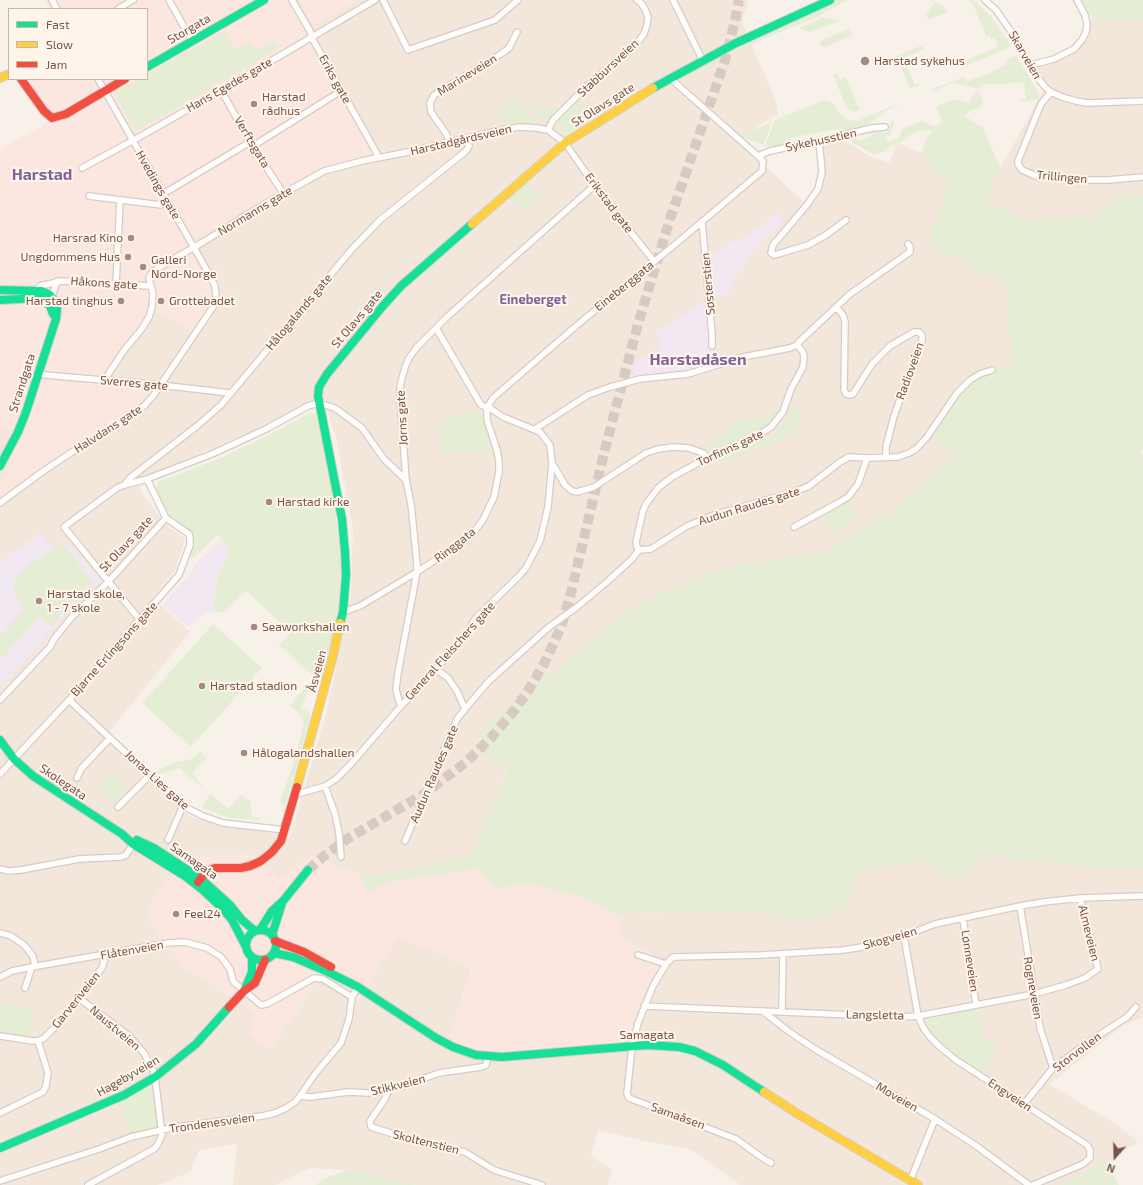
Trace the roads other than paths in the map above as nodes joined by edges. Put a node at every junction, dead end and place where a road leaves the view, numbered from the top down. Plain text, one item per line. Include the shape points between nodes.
1 (133, 0) edge
2 (169, 0) edge
3 (264, 0) edge
4 (292, 0) edge
5 (375, 0) edge
6 (383, 0) edge
7 (518, 0) edge
8 (637, 0) edge
9 (673, 0) edge
10 (830, 0) edge
11 (985, 0) edge
12 (1077, 0) edge
13 (120, 8) edge
14 (517, 32) dead end
15 (312, 38) junction
16 (192, 41) junction
17 (703, 61) junction
18 (148, 65) edge
19 (1030, 65) junction
20 (671, 79) junction
21 (22, 80) edge
22 (98, 80) edge
23 (123, 80) edge
24 (221, 90) junction
25 (104, 91) junction
26 (341, 91) junction
27 (1052, 92) junction
28 (1143, 101) edge
29 (885, 127) dead end
30 (548, 130) junction
31 (467, 138) junction
32 (132, 140) junction
33 (819, 141) junction
34 (448, 142) junction
35 (564, 143) junction
36 (252, 144) junction
37 (758, 156) junction
38 (378, 158) junction
39 (82, 168) dead end
40 (1143, 177) edge
41 (595, 185) junction
42 (283, 193) junction
43 (163, 194) junction
44 (89, 196) dead end
45 (120, 200) junction
46 (167, 201) junction
47 (846, 220) dead end
48 (702, 221) junction
49 (908, 244) dead end
50 (194, 247) junction
51 (654, 261) junction
52 (57, 282) junction
53 (116, 284) junction
54 (150, 286) junction
55 (0, 290) edge
56 (36, 290) junction
57 (215, 292) joint
58 (0, 294) edge
59 (52, 297) junction
60 (0, 300) edge
61 (836, 306) junction
62 (53, 327) junction
63 (436, 328) junction
64 (798, 345) junction
65 (712, 346) dead end
66 (992, 370) dead end
67 (38, 372) junction
68 (106, 380) junction
69 (160, 385) junction
70 (230, 393) junction
71 (319, 403) junction
72 (487, 407) junction
73 (535, 429) junction
74 (708, 458) junction
75 (866, 458) junction
76 (886, 458) junction
77 (552, 463) junction
78 (0, 466) edge
79 (147, 479) junction
80 (406, 480) junction
81 (124, 485) junction
82 (0, 503) edge
83 (166, 518) junction
84 (794, 527) dead end
85 (639, 550) junction
86 (417, 572) junction
87 (109, 581) junction
88 (343, 612) junction
89 (140, 620) junction
90 (436, 669) junction
91 (0, 700) edge
92 (69, 700) junction
93 (401, 706) junction
94 (465, 709) junction
95 (110, 738) junction
96 (0, 740) edge
97 (14, 760) junction
98 (0, 774) edge
99 (150, 775) junction
100 (77, 778) dead end
101 (325, 786) junction
102 (296, 793) junction
103 (118, 806) dead end
104 (183, 806) junction
105 (285, 830) junction
106 (122, 834) junction
107 (168, 840) dead end
108 (405, 841) dead end
109 (133, 844) junction
110 (341, 857) dead end
111 (0, 869) edge
112 (308, 870) tunnel mouth
113 (198, 881) junction
114 (1143, 896) edge
115 (1080, 898) junction
116 (283, 901) junction
117 (1020, 906) junction
118 (963, 918) junction
119 (257, 931) junction
120 (0, 932) edge
121 (904, 936) junction
122 (274, 938) junction
123 (245, 945) junction
124 (274, 953) junction
125 (106, 954) junction
126 (783, 954) junction
127 (638, 955) dead end
128 (252, 958) junction
129 (265, 960) junction
130 (666, 964) junction
131 (34, 966) junction
132 (1098, 969) joint
133 (0, 977) edge
134 (358, 987) junction
135 (25, 988) dead end
136 (244, 991) junction
137 (1034, 994) junction
138 (352, 997) junction
139 (79, 998) junction
140 (976, 1005) junction
141 (644, 1006) junction
142 (1136, 1007) dead end
143 (764, 1012) junction
144 (782, 1012) junction
145 (918, 1016) junction
146 (0, 1036) edge
147 (38, 1041) junction
148 (632, 1046) junction
149 (488, 1057) junction
150 (1053, 1068) junction
151 (155, 1077) junction
152 (389, 1089) junction
153 (300, 1096) junction
154 (1024, 1104) junction
155 (0, 1113) edge
156 (935, 1119) junction
157 (161, 1130) junction
158 (0, 1148) edge
159 (771, 1163) dead end
160 (909, 1180) junction
161 (0, 1181) edge
162 (88, 1185) edge
163 (542, 1185) edge
164 (918, 1185) edge
165 (1029, 1185) edge
166 (1033, 1185) edge

1 - 13 street
2 - 16 street
3 - 16 main road, Storgata
4 - 15 street, Eriks gate
5 - 15 street, Hans Egedes gate
6 - 7 street via 408,50 495,20
8 - 30 street, Stabbursveien via 648,17 644,34 637,44 588,85 553,120
9 - 17 street
10 - 17 main road, St Olavs gate
11 - 19 street, Skarveien via 996,10 1010,30
12 - 19 street via 1087,24 1082,40 1074,49 1054,59
14 - 34 street, Marineveien via 508,48 501,54 434,95 430,103 432,112 447,135
15 - 24 street, Hans Egedes gate
15 - 26 street, Eriks gate
16 - 18 main road, Storgata
17 - 20 main road, St Olavs gate
19 - 27 street, Skarveien via 1041,83
20 - 35 main road, St Olavs gate
20 - 37 street
21 - 25 main road via 52,118 66,114
22 - 25 street, Hvedings gate
23 - 25 main road
24 - 32 street, Hans Egedes gate
24 - 36 street, Verftsgata
25 - 32 street, Hvedings gate
26 - 36 street
26 - 38 street, Eriks gate
27 - 28 street, Skarveien via 1088,103
27 - 40 street, Trillingen via 1042,104 1018,161 1022,170 1036,176 1079,180
29 - 33 street, Sykehusstien
30 - 31 street, Harstadgårdsveien via 520,127
30 - 35 street
31 - 34 street, Harstadgårdsveien
31 - 70 street, Hålogalands gate via 469,146 466,151 380,220 353,248
32 - 39 street, Hans Egedes gate
32 - 43 street, Hvedings gate
33 - 37 street, Sykehusstien
33 - 47 street via 822,172 818,189 773,245 771,252 774,255 808,245
34 - 38 street, Harstadgårdsveien
35 - 41 street, Erikstad gate
35 - 71 main road, St Olavs gate via 389,299 324,378 318,392
36 - 42 street, Verftsgata
36 - 43 street
37 - 48 street, Eineberggata via 763,162 762,171
38 - 42 street, Normanns gate via 324,171
41 - 51 street, Erikstad gate
41 - 63 street, Jørns gate
42 - 50 street, Normanns gate
43 - 46 street, Hvedings gate
44 - 45 street
45 - 46 street via 161,205
45 - 53 street
46 - 50 street, Hvedings gate
48 - 51 street, Eineberggata
48 - 65 street, Søsterstien
49 - 61 street via 910,252
50 - 54 street, Normanns gate via 151,274
50 - 57 street, Hvedings gate via 215,286
51 - 72 street, Eineberggata via 493,398
52 - 53 street, Håkons gate
52 - 56 street, Håkons gate via 40,286
52 - 59 street, Håkons gate
53 - 54 street, Håkons gate
54 - 68 street via 153,294 149,317 106,376
55 - 56 main road
56 - 59 main road
57 - 69 street, Halvdans gate via 213,307
58 - 60 main road
59 - 62 main road, Strandgata via 57,310
60 - 62 main road via 32,298 45,301 52,311
61 - 64 street
61 - 76 street, Radioveien via 845,322 846,394 853,394 872,364 890,346 914,332 922,335 894,416 886,447
62 - 67 main road, Strandgata
63 - 72 street, Ringgata via 481,405
63 - 80 street, Jørns gate via 409,358 401,377
64 - 73 street via 743,357 688,374 640,379 610,387 588,395
64 - 74 street, Torfinns gate via 803,352 803,367 777,421 757,436
66 - 76 street via 970,380 957,393 916,449 898,457
67 - 68 street, Sverres gate via 44,375
67 - 78 main road, Strandgata via 18,432
68 - 69 street, Sverres gate
69 - 70 street, Sverres gate
69 - 82 street, Halvdans gate via 146,405 132,416 48,467
70 - 81 street, Hålogalands gate via 221,405 197,426
71 - 79 street via 308,406 234,444
71 - 80 street via 335,408 362,428 384,459
71 - 88 main road, Åsveien via 343,530 346,567
72 - 73 street, General Fleischers gate via 503,417
72 - 86 street, Ringgata via 487,420 499,461 497,485 489,509 473,534
73 - 77 street, General Fleischers gate via 550,445
74 - 77 street via 703,453 689,448 658,449 646,453 594,487 577,492 565,485
74 - 85 street, Torfinns gate via 672,477 658,488 646,504 636,542
75 - 76 street
75 - 84 street via 858,484 848,497
75 - 85 street, Audun Raudes gate via 849,457 797,491 708,518 687,526 651,549
77 - 90 street, General Fleischers gate via 543,530 526,568 475,619 465,636
79 - 81 street, Hålogalands gate
79 - 83 street, St Olavs gate
80 - 86 street, Jørns gate via 411,504
81 - 87 street, Hålogalands gate via 64,527
83 - 87 street, St Olavs gate
83 - 89 street, Bjarne Erlingsøns gate via 189,534 190,544 179,575
85 - 94 street, Audun Raudes gate via 608,581 549,627 489,681
86 - 88 street, Ringgata via 360,606
86 - 93 street, Jørns gate via 396,689
87 - 89 street
87 - 91 street, St Olavs gate via 71,618 50,648
88 - 102 main road, Åsveien
89 - 92 street, Bjarne Erlingsøns gate
90 - 93 street, General Fleischers gate
90 - 94 street via 448,678
92 - 95 street, Jonas Lies gate
92 - 97 street, Bjarne Erlingsøns gate
93 - 101 street, General Fleischers gate via 350,765
94 - 108 street, Audun Raudes gate via 457,720
95 - 99 street, Jonas Lies gate
95 - 100 street via 81,769
96 - 97 main road, Skolegata
97 - 98 street, Bjarne Erlingsøns gate
97 - 106 main road, Skolegata via 33,776
99 - 103 street
99 - 104 street, Jonas Lies gate
101 - 102 street, General Fleischers gate
101 - 110 street via 335,814
102 - 105 main road, Åsveien
104 - 105 street, Jonas Lies gate via 223,822
104 - 107 street
105 - 113 main road, Åsveien via 277,847 261,861 241,868 215,868
106 - 109 main road, Samagata
106 - 113 main road, Samagata via 154,848
109 - 111 street via 121,857 78,859 21,870
109 - 113 main road, Samagata
112 - 116 main road
113 - 119 main road, Samagata via 230,904 242,920
113 - 123 main road, Samagata via 232,920
114 - 115 street, Skogveien
115 - 117 street, Skogveien
115 - 132 street, Almeveien
116 - 119 main road
116 - 122 main road
117 - 118 street, Skogveien
117 - 137 street, Rogneveien
118 - 121 street, Skogveien via 935,924
118 - 140 street, Lønneveien
119 - 122 main road via 267,931
119 - 123 main road via 249,936
120 - 131 street via 24,945 33,956
121 - 126 street, Skogveien via 843,950
121 - 145 street, Engveien
122 - 124 main road
122 - 134 main road, Samagata via 318,959
123 - 128 main road
124 - 129 main road
124 - 134 main road, Samagata via 302,960
125 - 131 street, Flåtenveien
125 - 136 street, Flåtenveien via 180,942 202,946 225,960 233,981
125 - 139 street, Garveriveien via 102,968
126 - 130 street, Skogveien via 679,956 673,957
126 - 144 street
127 - 130 street
128 - 129 main road via 258,961
128 - 136 main road, Hagebyveien via 252,972
129 - 136 main road, Hagebyveien via 255,983
130 - 141 street
131 - 133 street, Flåtenveien via 12,971
131 - 135 street
132 - 137 street, Langsletta via 1085,978
134 - 138 street, Trondenesveien
134 - 149 main road, Samagata via 449,1045
136 - 138 street, Flåtenveien via 264,1006 314,978 319,978
136 - 151 main road, Hagebyveien via 196,1044
137 - 140 street, Langsletta
137 - 150 street, Rogneveien via 1040,1028
138 - 153 street, Trondenesveien via 350,1019 341,1043
139 - 147 street, Garveriveien via 54,1028
139 - 151 street, Naustveien via 140,1047
140 - 145 street, Langsletta
141 - 143 street, Langsletta
141 - 148 street
142 - 150 street, Storvollen via 1127,1017
143 - 144 street, Langsletta
143 - 156 street, Moveien via 815,1049
144 - 145 street, Langsletta
145 - 154 street, Engveien via 924,1029 939,1046
146 - 147 street
147 - 155 street via 48,1073 46,1086 42,1092
148 - 149 main road, Samagata
148 - 159 street, Samaåsen via 627,1094 629,1098 736,1139
148 - 160 main road, Samagata via 679,1047 708,1057
149 - 152 street, Stikkveien via 486,1065 481,1067 439,1074
150 - 154 street, Storvollen
151 - 157 street, Naustveien
151 - 158 main road, Hagebyveien via 93,1109
152 - 153 street, Stikkveien via 370,1093
152 - 163 street, Skoltenstien via 369,1124 371,1127 429,1145 465,1152 494,1170
153 - 157 street, Trondenesveien via 295,1102 275,1113
154 - 166 street, Engveien via 1087,1145 1091,1154 1082,1164
156 - 160 street
156 - 165 street, Moveien
157 - 161 street, Trondenesveien via 131,1137
157 - 162 street via 160,1140 154,1148
160 - 164 main road, Samagata

